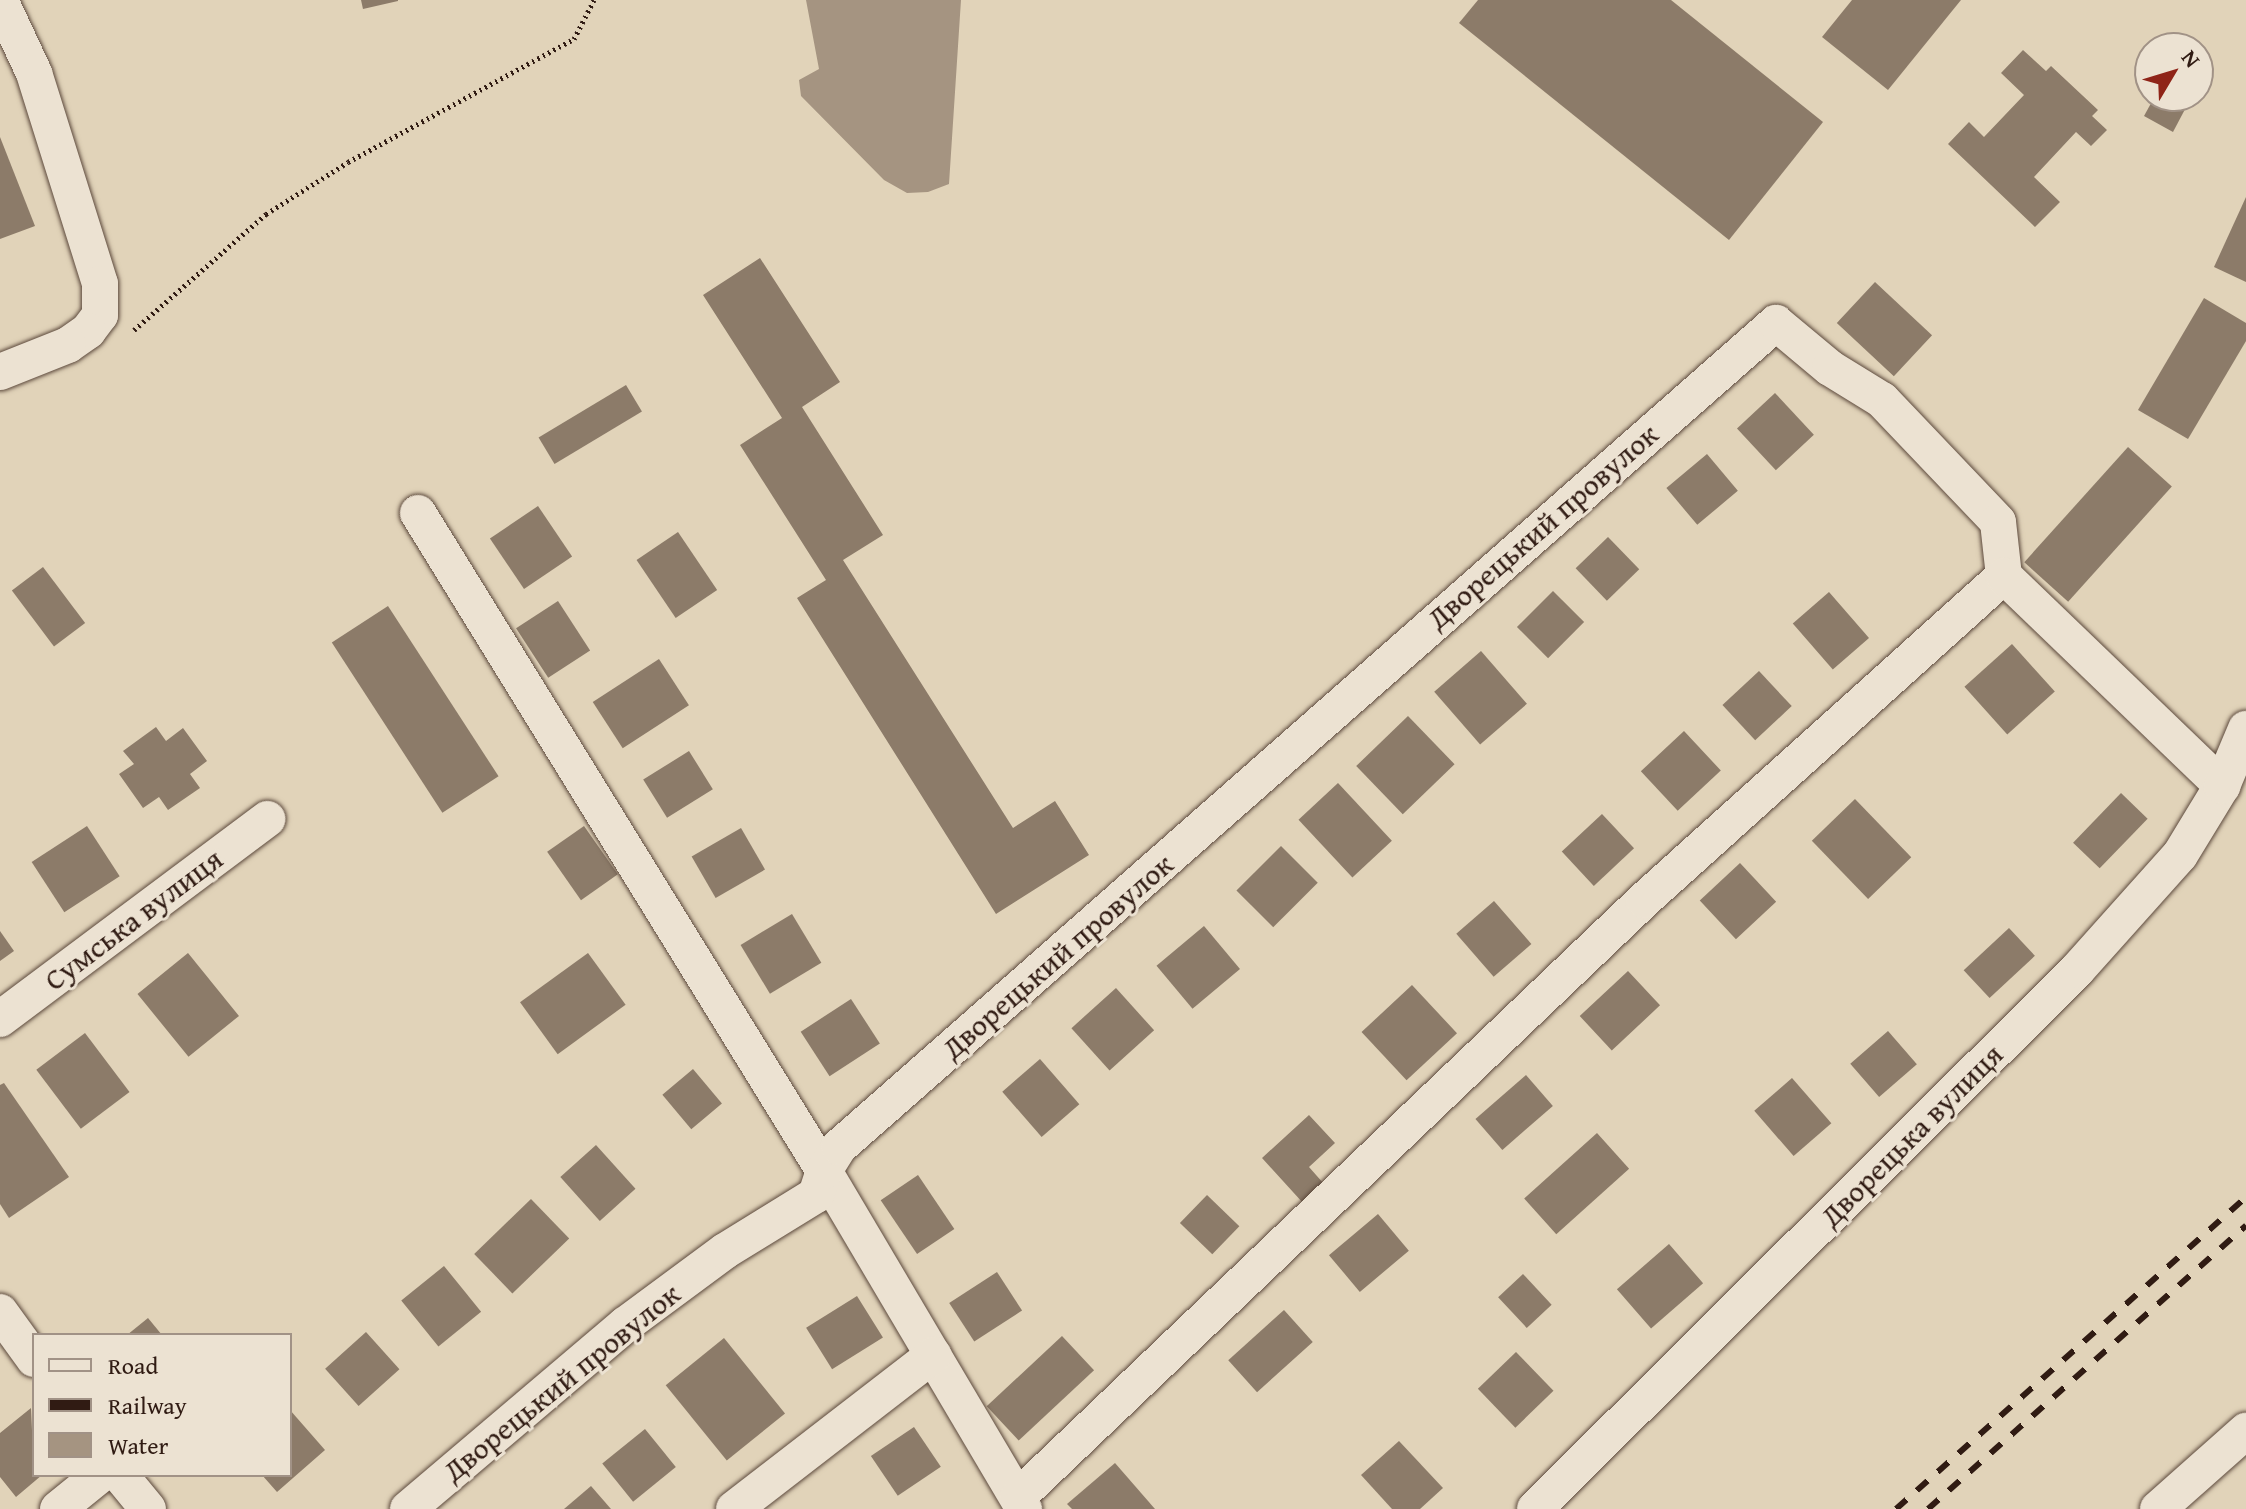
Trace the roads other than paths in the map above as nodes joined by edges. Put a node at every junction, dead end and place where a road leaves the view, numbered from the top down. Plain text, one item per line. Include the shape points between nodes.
1 (0, 0) edge
2 (0, 372) edge
3 (418, 513) dead end
4 (2004, 576) junction
5 (2246, 729) edge
6 (2222, 786) junction
7 (267, 819) dead end
8 (0, 1019) edge
9 (824, 1171) junction
10 (0, 1312) edge
11 (933, 1355) junction
12 (32, 1356) edge
13 (2246, 1431) edge
14 (98, 1477) edge
15 (122, 1477) edge
16 (1021, 1503) edge
17 (58, 1509) edge
18 (148, 1509) edge
19 (408, 1509) edge
20 (734, 1509) edge
21 (1535, 1509) edge
22 (2158, 1509) edge

1 - 2 street via 34,73 100,284 100,315 88,331 68,345
3 - 9 street
4 - 6 street
4 - 9 street, Дворецький провулок via 1998,522 1882,400 1830,368 1776,323 839,1147
4 - 16 street via 1644,900
5 - 6 street, Дворецька вулиця
6 - 21 street, Дворецька вулиця via 2180,855 2077,970
7 - 8 street, Сумська вулиця
9 - 11 street
9 - 19 street, Дворецький провулок via 816,1195 725,1251 625,1325
10 - 12 street
11 - 16 street
11 - 20 street
13 - 22 street
14 - 17 street
15 - 18 street

